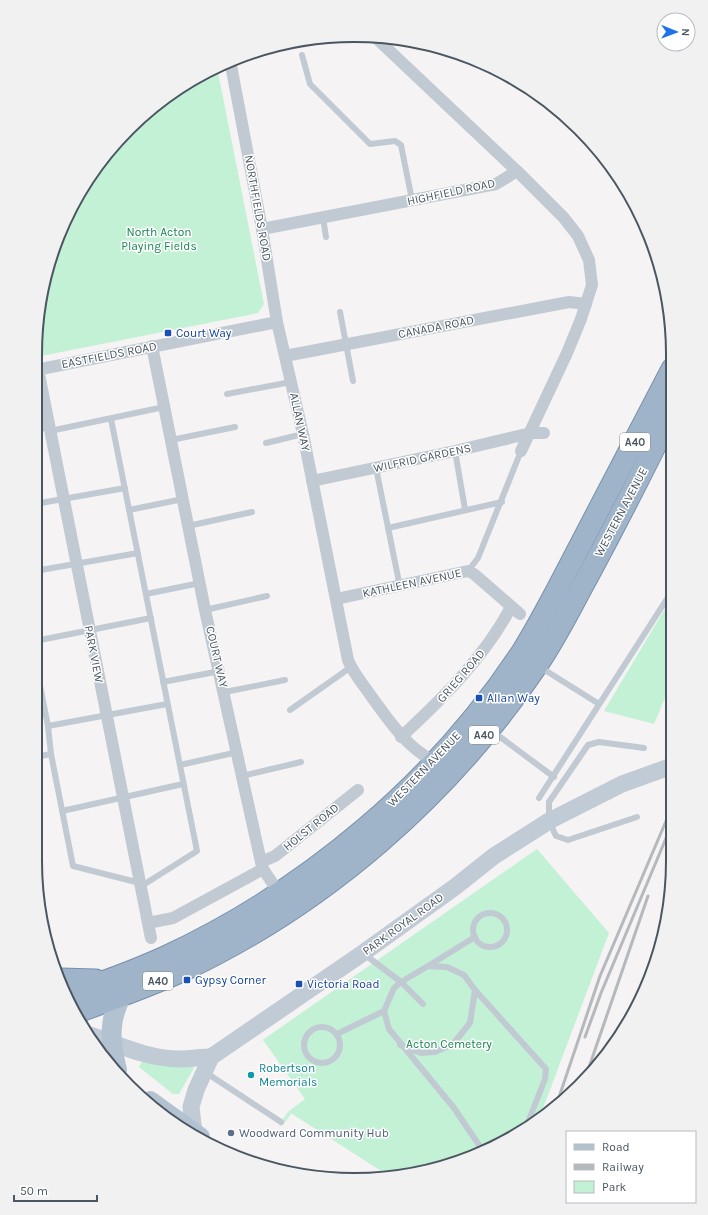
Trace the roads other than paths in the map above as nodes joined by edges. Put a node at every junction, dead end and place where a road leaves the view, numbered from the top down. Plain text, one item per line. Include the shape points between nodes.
1 (382, 44) edge
2 (302, 55) dead end
3 (231, 68) edge
4 (517, 171) junction
5 (412, 200) junction
6 (323, 218) junction
7 (262, 228) junction
8 (326, 237) dead end
9 (586, 304) junction
10 (340, 312) dead end
11 (277, 322) junction
12 (345, 344) junction
13 (152, 346) junction
14 (285, 356) junction
15 (42, 369) edge
16 (353, 381) dead end
17 (666, 381) edge
18 (291, 382) junction
19 (42, 393) edge
20 (227, 394) dead end
21 (164, 407) junction
22 (111, 419) junction
23 (666, 424) edge
24 (235, 428) dead end
25 (50, 429) junction
26 (42, 430) edge
27 (531, 433) junction
28 (544, 433) dead end
29 (302, 434) junction
30 (171, 440) junction
31 (266, 443) dead end
32 (455, 451) junction
33 (521, 451) joint
34 (376, 468) junction
35 (312, 481) junction
36 (125, 488) junction
37 (63, 498) junction
38 (183, 499) junction
39 (502, 502) junction
40 (42, 503) edge
41 (465, 509) junction
42 (129, 510) junction
43 (252, 512) dead end
44 (188, 526) junction
45 (388, 528) junction
46 (138, 553) junction
47 (76, 564) junction
48 (42, 570) edge
49 (468, 571) junction
50 (200, 583) junction
51 (400, 586) junction
52 (146, 594) junction
53 (268, 596) dead end
54 (336, 599) junction
55 (666, 600) edge
56 (205, 610) junction
57 (516, 611) joint
58 (151, 618) junction
59 (89, 630) junction
60 (42, 640) edge
61 (537, 665) junction
62 (350, 667) junction
63 (220, 671) junction
64 (286, 680) dead end
65 (163, 682) junction
66 (225, 692) junction
67 (42, 696) edge
68 (168, 704) junction
69 (599, 704) junction
70 (290, 710) dead end
71 (106, 716) junction
72 (48, 726) junction
73 (489, 729) junction
74 (401, 737) junction
75 (644, 748) dead end
76 (238, 752) junction
77 (51, 754) junction
78 (42, 756) edge
79 (300, 762) dead end
80 (435, 762) junction
81 (180, 765) junction
82 (665, 768) edge
83 (242, 776) junction
84 (554, 777) junction
85 (184, 784) junction
86 (358, 790) dead end
87 (123, 798) junction
88 (539, 798) dead end
89 (62, 811) junction
90 (637, 817) dead end
91 (549, 821) junction
92 (262, 865) junction
93 (140, 885) junction
94 (279, 893) junction
95 (148, 923) junction
96 (475, 937) junction
97 (151, 938) dead end
98 (363, 953) junction
99 (428, 966) junction
100 (66, 980) edge
101 (401, 982) junction
102 (115, 987) junction
103 (474, 990) junction
104 (72, 993) edge
105 (423, 1004) dead end
106 (80, 1010) edge
107 (384, 1011) junction
108 (337, 1034) junction
109 (97, 1038) edge
110 (112, 1043) junction
111 (400, 1045) junction
112 (116, 1063) edge
113 (208, 1064) junction
114 (529, 1118) edge
115 (281, 1122) dead end
116 (195, 1129) edge
117 (479, 1146) edge

1 - 4 street
2 - 5 lane via 310,84 370,144 394,141 401,146
3 - 7 street, NORTHFIELDS ROAD
4 - 5 street, HIGHFIELD ROAD via 496,184
4 - 9 street via 564,218 584,247 592,271 592,285
5 - 6 street, HIGHFIELD ROAD
6 - 7 street, HIGHFIELD ROAD
6 - 8 lane
7 - 11 street, NORTHFIELDS ROAD
9 - 12 street, CANADA ROAD via 569,302
9 - 27 street
10 - 12 lane
11 - 13 street, EASTFIELDS ROAD
11 - 14 street, NORTHFIELDS ROAD
12 - 14 street, CANADA ROAD
12 - 16 lane
13 - 15 street, EASTFIELDS ROAD
13 - 21 street, COURT WAY
14 - 18 street, ALLAN WAY
17 - 80 highway, WESTERN AVENUE / A40 via 601,508 522,652 477,714
18 - 20 lane
18 - 29 street, ALLAN WAY
19 - 25 street, PARK VIEW
21 - 22 lane
21 - 30 street, COURT WAY
22 - 25 lane
22 - 36 lane
23 - 61 highway, WESTERN AVENUE / A40 via 627,502
24 - 30 lane
25 - 26 lane
25 - 37 street, PARK VIEW
27 - 28 street, WILFRID GARDENS
27 - 32 street, WILFRID GARDENS
27 - 33 street
29 - 31 lane
29 - 35 street, ALLAN WAY
30 - 38 street, COURT WAY
32 - 34 street, WILFRID GARDENS
32 - 41 lane
33 - 39 lane
34 - 35 street, WILFRID GARDENS
34 - 45 lane
35 - 54 street, ALLAN WAY
36 - 37 lane
36 - 42 lane
37 - 40 lane
37 - 47 street, PARK VIEW
38 - 42 lane
38 - 44 street, COURT WAY
39 - 41 lane
39 - 49 lane via 478,558
41 - 45 lane
42 - 46 lane
43 - 44 lane
44 - 50 street, COURT WAY
45 - 51 lane
46 - 47 lane
46 - 52 lane
47 - 48 lane
47 - 59 street, PARK VIEW
49 - 51 street, KATHLEEN AVENUE
49 - 57 street, KATHLEEN AVENUE
50 - 52 lane
50 - 56 street, COURT WAY
51 - 54 street, KATHLEEN AVENUE
52 - 58 lane
53 - 56 lane
54 - 62 street, ALLAN WAY
55 - 69 lane
56 - 63 street, COURT WAY
57 - 74 street, GRIEG ROAD via 476,660
58 - 59 lane
58 - 65 lane
59 - 60 lane
59 - 71 street, PARK VIEW
61 - 69 lane
61 - 73 highway, WESTERN AVENUE / A40
62 - 70 lane
62 - 74 street, ALLAN WAY
63 - 65 lane
63 - 66 street, COURT WAY
64 - 66 lane
65 - 68 lane
66 - 76 street, COURT WAY
67 - 72 lane
68 - 71 lane
68 - 81 lane
69 - 84 lane
71 - 72 lane
71 - 87 street, PARK VIEW
72 - 77 lane
73 - 84 lane
73 - 102 highway, WESTERN AVENUE / A40 via 436,790 368,852 312,894 253,932 180,972
74 - 80 street, ALLAN WAY
75 - 91 lane via 599,742 588,745 550,802
76 - 81 lane
76 - 83 street, COURT WAY
77 - 78 lane
77 - 89 lane
79 - 83 lane
80 - 94 highway, WESTERN AVENUE / A40 via 333,855
81 - 85 lane
82 - 91 main road, PARK ROYAL ROAD via 622,784
83 - 92 street, COURT WAY
84 - 88 lane
85 - 87 lane
85 - 93 lane via 197,851
86 - 92 street, HOLST ROAD
87 - 89 lane
87 - 93 street, PARK VIEW
89 - 93 lane via 73,866
90 - 91 lane via 568,840 556,836
91 - 98 main road, PARK ROYAL ROAD via 494,856
92 - 94 street, COURT WAY
92 - 95 street, HOLST ROAD via 173,918
93 - 95 street, PARK VIEW
94 - 102 highway, WESTERN AVENUE / A40
95 - 97 street, PARK VIEW
96 - 96 lane via 474,926 479,917 484,914 495,914 504,919 506,936 499,944 482,945
96 - 99 lane
98 - 101 lane
98 - 113 main road, PARK ROYAL ROAD
99 - 101 lane
99 - 103 lane via 447,967 464,975
100 - 102 highway
101 - 105 lane
101 - 107 lane via 394,988
102 - 104 highway, WESTERN AVENUE / A40
102 - 106 highway, WESTERN AVENUE / A40
102 - 110 main road
103 - 111 lane via 470,1023 453,1044 435,1052 421,1053
103 - 114 lane via 546,1069 545,1079
107 - 108 lane
107 - 111 lane via 389,1029
108 - 108 lane via 340,1045 333,1060 328,1063 317,1063 307,1056 304,1050 305,1038 314,1029 326,1027
109 - 110 main road
110 - 112 main road
110 - 113 main road via 128,1050 161,1058
111 - 117 lane via 454,1108
113 - 115 lane
113 - 116 main road via 191,1107

